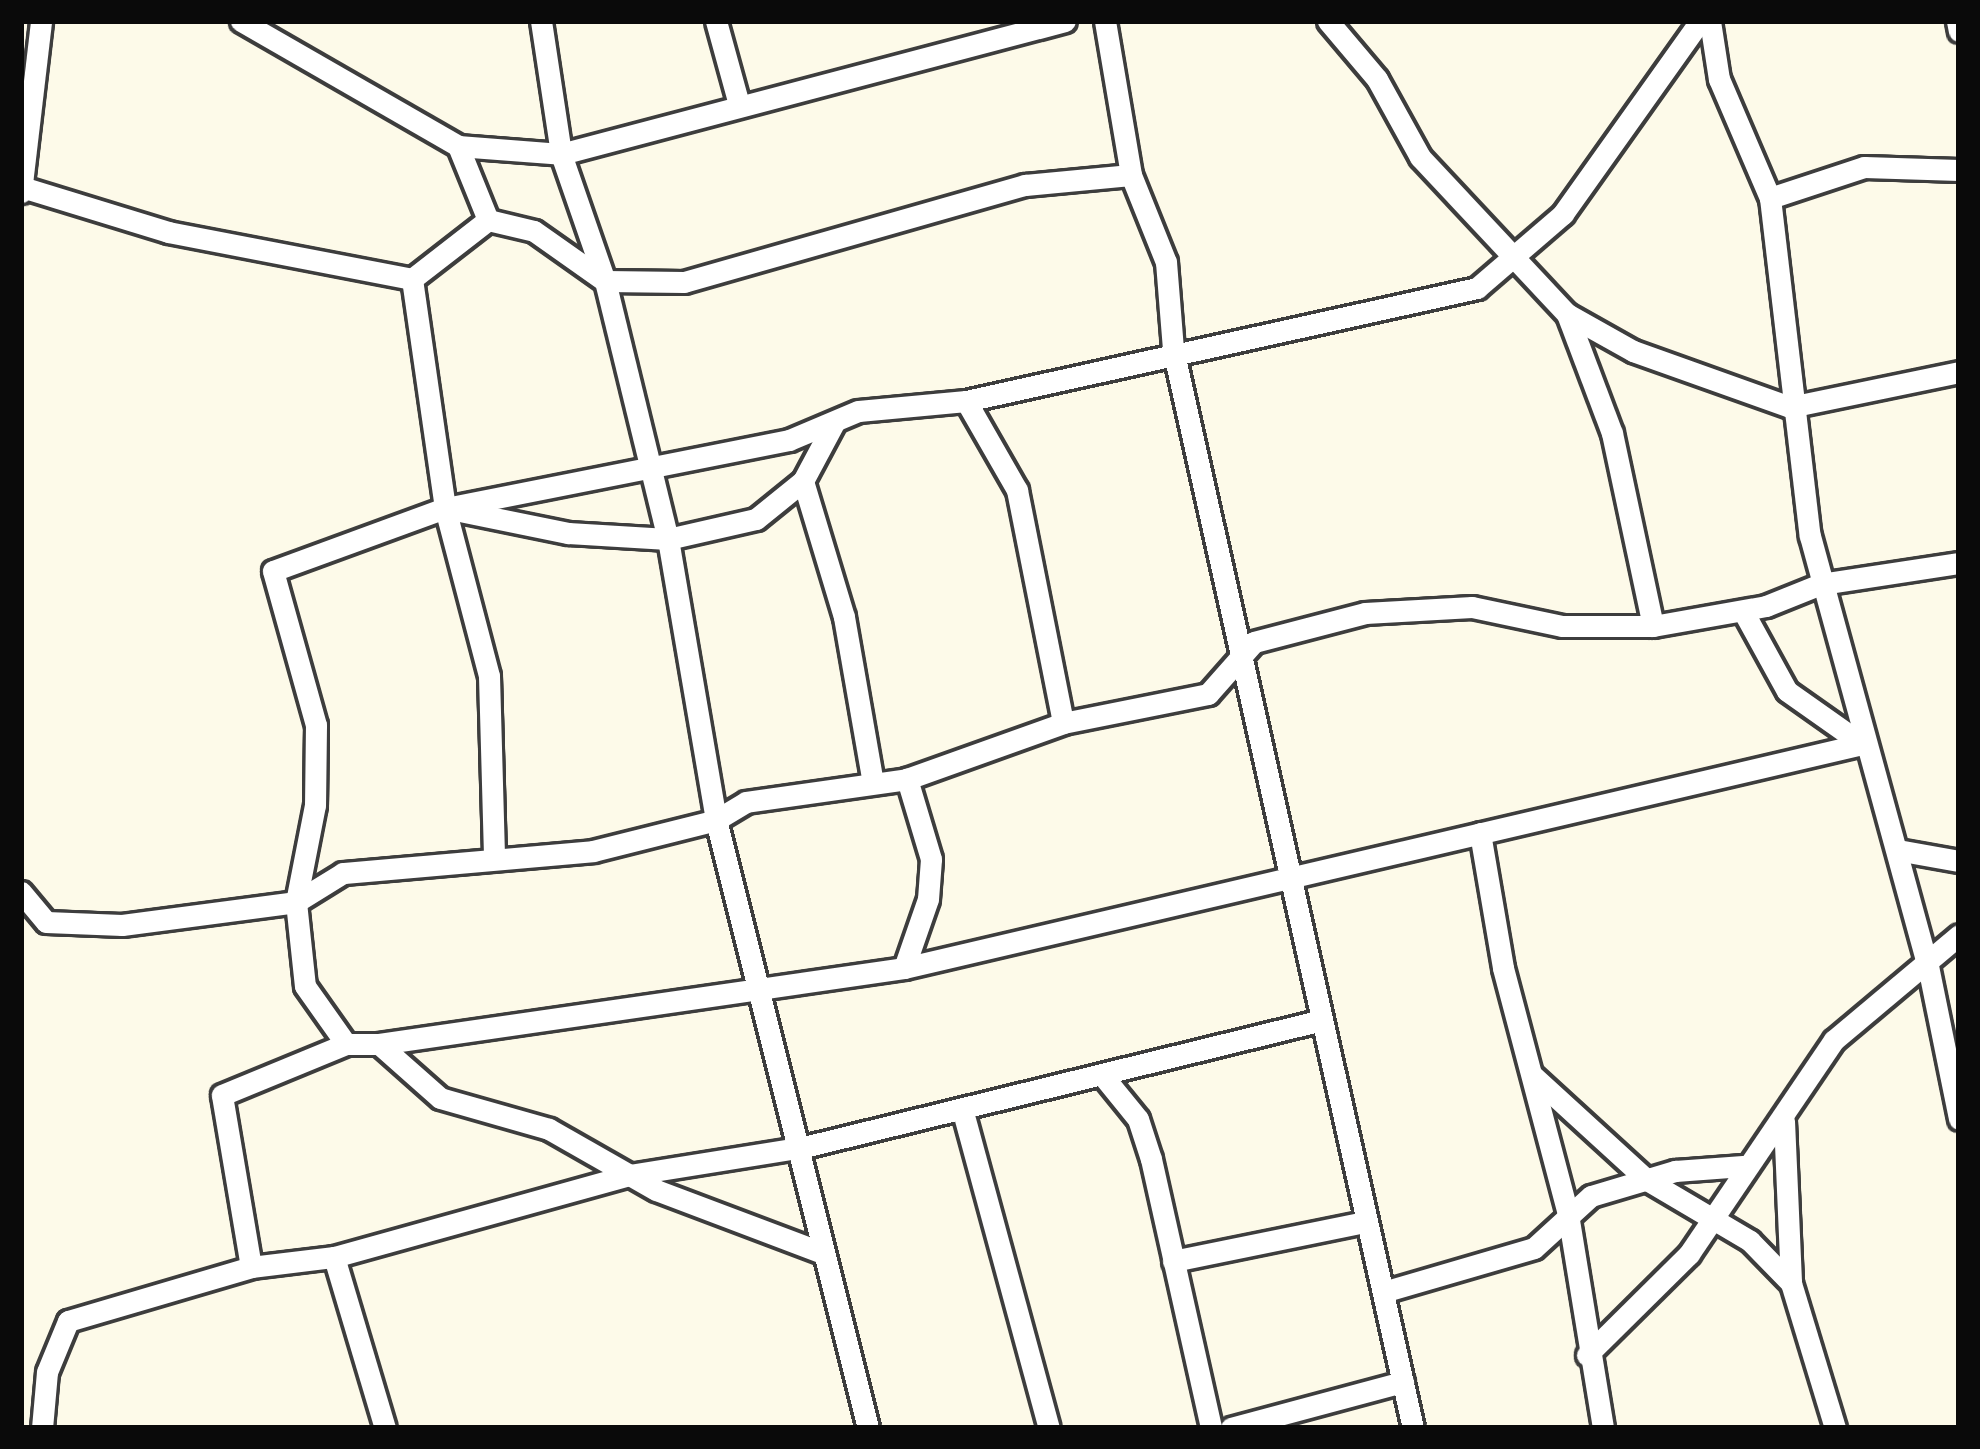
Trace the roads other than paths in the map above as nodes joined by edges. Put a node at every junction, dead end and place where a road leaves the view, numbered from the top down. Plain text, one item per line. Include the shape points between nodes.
1 (41, 21) edge
2 (241, 21) edge
3 (541, 21) edge
4 (716, 21) edge
5 (1065, 21) edge
6 (1105, 21) edge
7 (1328, 21) edge
8 (1700, 21) edge
9 (1710, 21) edge
10 (1957, 21) edge
11 (1959, 31) edge
12 (738, 101) junction
13 (458, 146) junction
14 (560, 154) junction
15 (1959, 170) edge
16 (1131, 175) junction
17 (22, 189) edge
18 (1770, 198) junction
19 (488, 220) junction
20 (1518, 257) junction
21 (412, 278) junction
22 (605, 280) junction
23 (1567, 314) junction
24 (1174, 349) junction
25 (1959, 372) edge
26 (966, 401) junction
27 (1790, 407) junction
28 (834, 423) junction
29 (646, 467) junction
30 (803, 481) junction
31 (446, 508) junction
32 (668, 539) junction
33 (1959, 562) edge
34 (1821, 584) junction
35 (1743, 611) junction
36 (1653, 626) junction
37 (1242, 659) junction
38 (1063, 723) junction
39 (1862, 744) junction
40 (872, 778) junction
41 (907, 779) junction
42 (716, 820) junction
43 (1480, 832) junction
44 (1897, 850) junction
45 (494, 856) junction
46 (1959, 861) edge
47 (1289, 872) junction
48 (21, 892) edge
49 (296, 902) junction
50 (1959, 935) edge
51 (1928, 966) junction
52 (904, 968) junction
53 (758, 986) junction
54 (1318, 1022) junction
55 (379, 1044) junction
56 (346, 1045) junction
57 (1532, 1074) junction
58 (1103, 1076) junction
59 (962, 1112) junction
60 (1959, 1119) edge
61 (1784, 1121) junction
62 (805, 1148) junction
63 (1743, 1166) junction
64 (629, 1175) junction
65 (1646, 1180) junction
66 (1568, 1214) junction
67 (1364, 1222) junction
68 (1711, 1222) junction
69 (823, 1253) junction
70 (334, 1257) junction
71 (1173, 1261) junction
72 (251, 1267) junction
73 (1791, 1283) junction
74 (1383, 1292) junction
75 (1587, 1355) junction
76 (1403, 1382) junction
77 (41, 1428) edge
78 (385, 1428) edge
79 (868, 1428) edge
80 (1049, 1428) edge
81 (1211, 1428) edge
82 (1232, 1428) edge
83 (1413, 1428) edge
84 (1603, 1428) edge
85 (1835, 1428) edge

1 - 17 street
2 - 13 street
3 - 14 street
4 - 12 street
5 - 12 street
6 - 16 street
7 - 20 street via 1377,79 1420,158
8 - 20 street via 1563,214
9 - 18 street via 1719,79
10 - 11 street
12 - 14 street
13 - 14 street
13 - 19 street
14 - 22 street
15 - 18 street via 1864,167
16 - 22 street via 1025,185 683,282
16 - 24 street via 1166,262
17 - 21 street via 167,232
18 - 27 street via 1793,362
19 - 21 street
19 - 22 street via 534,231
20 - 23 street
20 - 24 street via 1477,288
21 - 31 street
22 - 29 street
23 - 27 street via 1633,351
23 - 36 street via 1612,433
24 - 26 street
24 - 37 street
25 - 27 street
26 - 28 street via 858,411
26 - 38 street via 1017,490
27 - 34 street
28 - 29 street
28 - 30 street
29 - 31 street
29 - 32 street
30 - 32 street via 756,519
30 - 40 street via 844,616
31 - 32 street via 568,533
31 - 45 street via 489,676
31 - 49 street via 273,571 316,725 315,805
32 - 42 street
33 - 34 street
34 - 35 street
34 - 39 street
35 - 36 street
35 - 39 street via 1787,691
36 - 37 street via 1562,626 1472,607 1365,613 1254,642
37 - 38 street via 1208,694
37 - 47 street
38 - 41 street
39 - 43 street
39 - 44 street
40 - 41 street
40 - 42 street via 746,802
41 - 52 street via 931,859 928,899
42 - 45 street via 593,851
42 - 53 street
43 - 47 street via 1389,861
43 - 57 street
44 - 46 street
44 - 51 street
45 - 49 street via 344,873
47 - 52 street
47 - 54 street
48 - 49 street via 46,922 122,925
49 - 56 street via 305,986
50 - 51 street
51 - 60 street
51 - 61 street via 1834,1040
52 - 53 street
53 - 55 street
53 - 62 street
54 - 58 street
54 - 67 street
55 - 56 street
55 - 64 street via 440,1098 549,1129
56 - 72 street via 222,1095
57 - 65 street
57 - 66 street
58 - 59 street
58 - 71 street via 1138,1119
59 - 62 street
59 - 80 street
61 - 63 street
61 - 73 street
62 - 64 street
62 - 69 street
63 - 65 street
63 - 68 street
64 - 69 street
64 - 70 street
65 - 66 street via 1591,1196
65 - 68 street
66 - 74 street via 1534,1248
66 - 75 street
67 - 71 street
67 - 74 street
68 - 73 street via 1750,1241
68 - 75 street
69 - 79 street
70 - 72 street
70 - 78 street
71 - 81 street
72 - 77 street via 68,1321 47,1372
73 - 85 street
74 - 76 street
75 - 84 street
76 - 82 street
76 - 83 street

